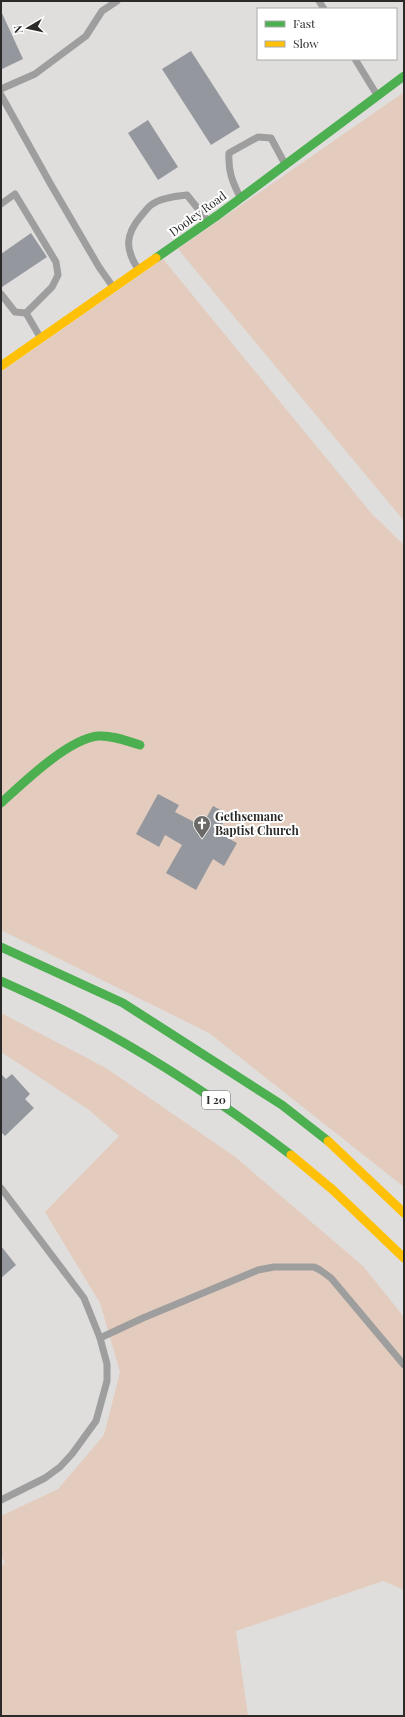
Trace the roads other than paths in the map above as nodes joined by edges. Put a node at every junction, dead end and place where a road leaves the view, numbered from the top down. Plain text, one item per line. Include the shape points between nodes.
1 (117, 1) edge
2 (356, 60) edge
3 (404, 76) edge
4 (1, 89) edge
5 (1, 95) edge
6 (377, 95) junction
7 (285, 164) junction
8 (240, 198) junction
9 (1, 204) edge
10 (208, 222) junction
11 (139, 271) junction
12 (114, 289) junction
13 (1, 294) edge
14 (26, 313) junction
15 (41, 339) junction
16 (1, 366) edge
17 (140, 745) dead end
18 (1, 802) edge
19 (1, 947) edge
20 (1, 981) edge
21 (1, 1188) edge
22 (404, 1213) edge
23 (404, 1258) edge
24 (100, 1338) junction
25 (404, 1365) edge
26 (1, 1500) edge

1 - 4 lane via 102,11 86,36 34,74
2 - 6 lane
3 - 6 main road, Dooley Road
5 - 12 lane
6 - 7 main road, Dooley Road
7 - 8 main road, Dooley Road
7 - 8 lane via 271,138 258,137 229,153 230,177
8 - 10 main road, Dooley Road
9 - 14 lane via 16,194 56,262 58,275 52,287
10 - 11 main road, Dooley Road
10 - 11 lane via 187,195 174,196 152,204 131,227 128,242 131,258
11 - 12 main road, Dooley Road
12 - 15 main road, Dooley Road
13 - 14 lane via 15,312
14 - 15 lane
15 - 16 main road, Dooley Road
17 - 18 main road via 99,736 85,739 61,754
19 - 22 main road, I 20 via 123,1003 282,1105 343,1154
20 - 23 main road, I 20 via 91,1024 197,1086 322,1179
21 - 24 lane via 84,1298
24 - 25 lane via 258,1270 274,1267 314,1267 331,1278
24 - 26 lane via 107,1364 107,1381 96,1421 60,1467 45,1478

